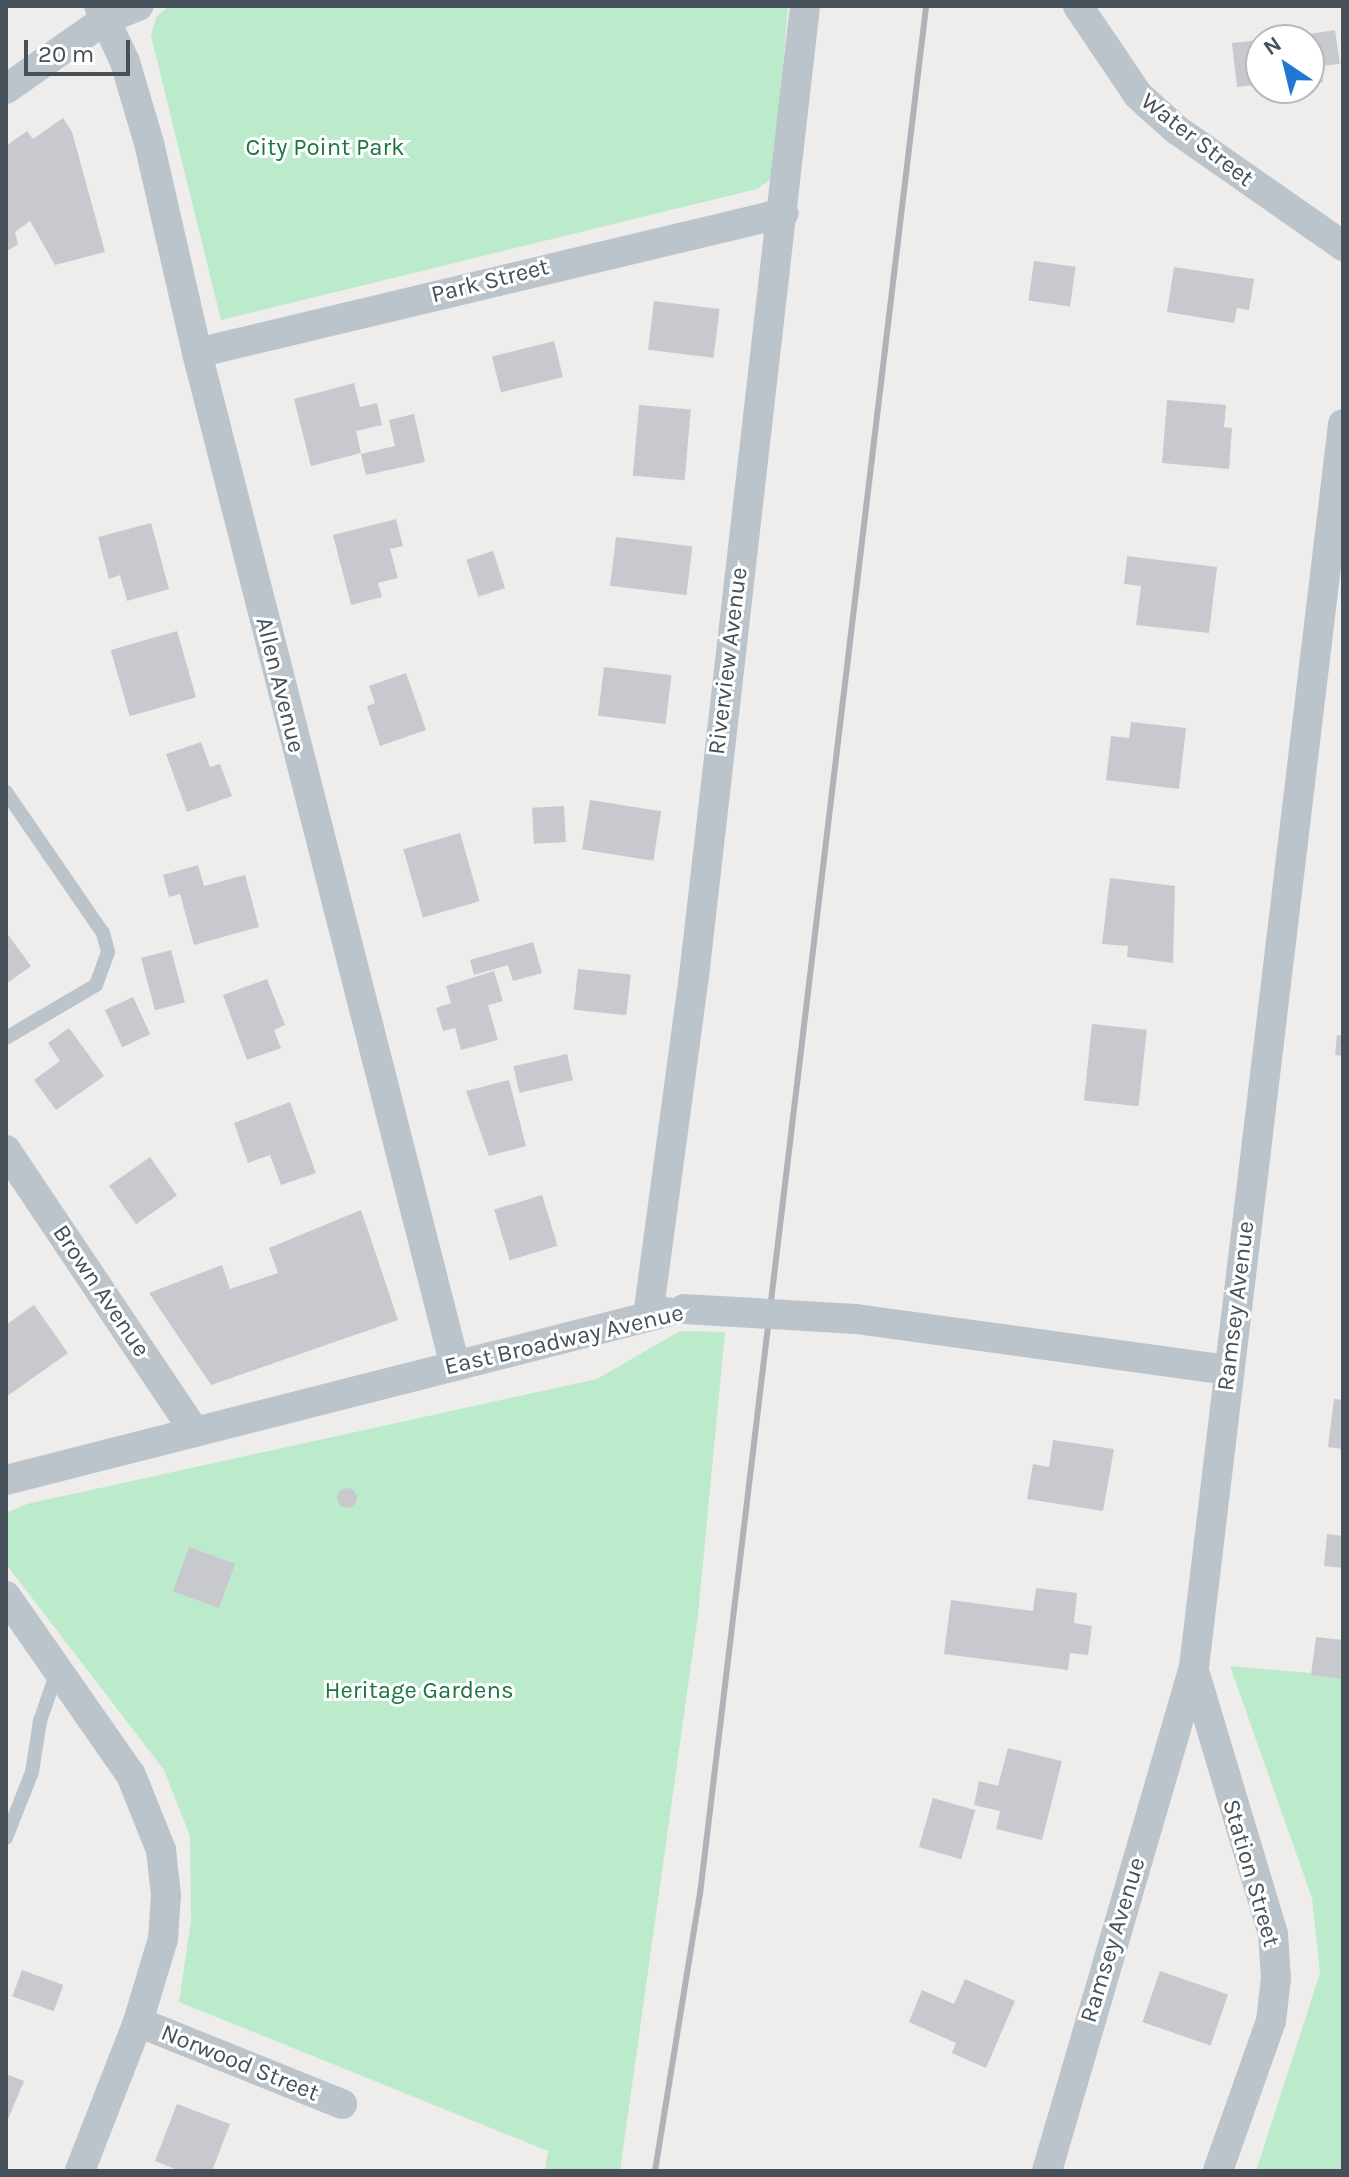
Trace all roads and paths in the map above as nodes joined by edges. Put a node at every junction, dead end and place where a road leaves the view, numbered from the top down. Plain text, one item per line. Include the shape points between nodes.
1 (138, 6) edge
2 (805, 6) edge
3 (1078, 6) edge
4 (103, 13) edge
5 (6, 89) edge
6 (784, 213) junction
7 (1343, 246) edge
8 (197, 353) junction
9 (1343, 424) edge
10 (6, 792) edge
11 (6, 1038) edge
12 (6, 1150) edge
13 (648, 1316) junction
14 (455, 1366) junction
15 (1229, 1370) junction
16 (195, 1432) junction
17 (6, 1480) edge
18 (6, 1596) edge
19 (1194, 1667) junction
20 (57, 1672) junction
21 (6, 1838) edge
22 (138, 2022) junction
23 (342, 2104) dead end
24 (80, 2171) edge
25 (1047, 2171) edge
26 (1218, 2171) edge

1 - 4 street
2 - 6 street, Riverview Avenue
3 - 7 street, Water Street via 1138,95 1177,130
4 - 5 street
4 - 8 street, Allen Avenue via 125,62 149,143
6 - 8 street, Park Street
6 - 13 street, Riverview Avenue via 694,976
8 - 14 street, Allen Avenue
9 - 15 street, Ramsey Avenue
10 - 11 lane via 103,933 108,952 96,985
12 - 16 street, Brown Avenue
13 - 14 street, East Broadway Avenue
13 - 15 street, East Broadway Avenue, bridge via 684,1309 856,1319
14 - 16 street, East Broadway Avenue
15 - 19 street, Ramsey Avenue
16 - 17 street, East Broadway Avenue
18 - 20 street
19 - 25 street, Ramsey Avenue
19 - 26 street, Station Street via 1214,1749 1273,1934 1276,1978 1271,2021
20 - 21 lane via 40,1721 32,1772
20 - 22 street via 131,1775 161,1850 163,1939
22 - 23 street, Norwood Street
22 - 24 street

